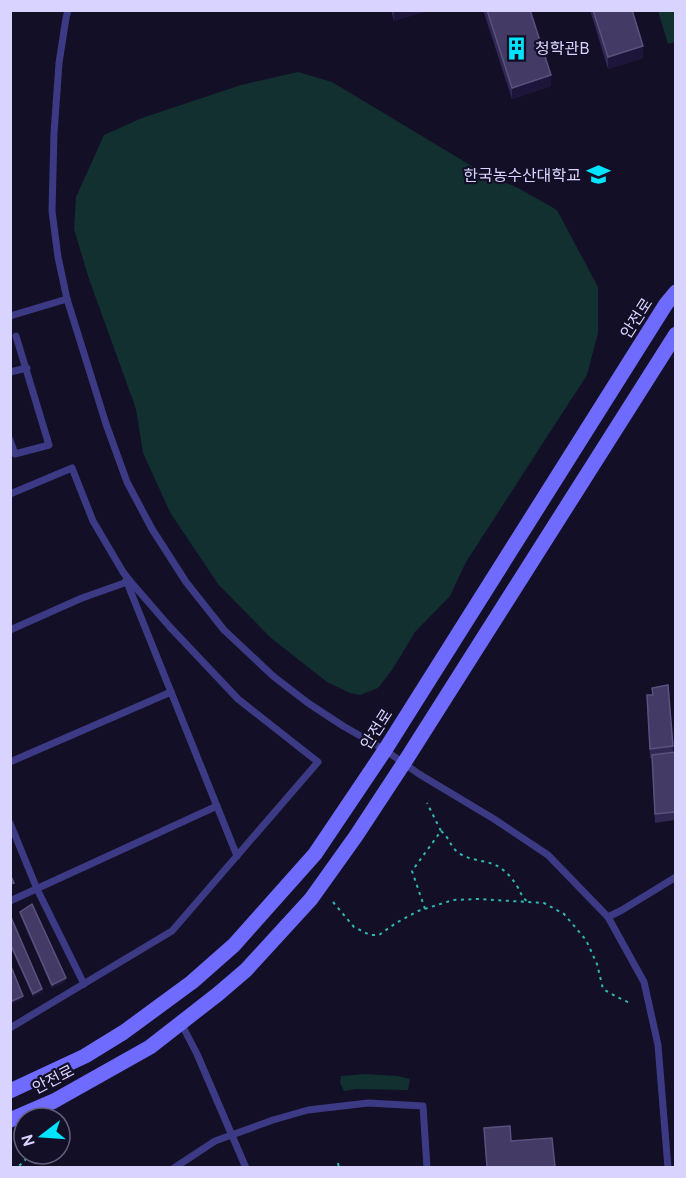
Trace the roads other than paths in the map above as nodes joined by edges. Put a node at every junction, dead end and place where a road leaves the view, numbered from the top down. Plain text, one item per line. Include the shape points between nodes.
1 (69, 10) edge
2 (675, 292) edge
3 (67, 299) junction
4 (10, 316) edge
5 (675, 334) edge
6 (16, 336) dead end
7 (27, 368) junction
8 (10, 372) edge
9 (10, 440) edge
10 (10, 494) edge
11 (129, 581) junction
12 (10, 630) edge
13 (171, 692) junction
14 (385, 750) junction
15 (10, 762) edge
16 (404, 763) junction
17 (217, 806) junction
18 (10, 823) edge
19 (237, 856) junction
20 (675, 877) edge
21 (37, 889) junction
22 (10, 901) edge
23 (608, 917) junction
24 (84, 984) junction
25 (182, 1023) junction
26 (10, 1028) edge
27 (10, 1091) edge
28 (10, 1119) edge
29 (232, 1134) junction
30 (174, 1167) edge
31 (246, 1167) edge
32 (427, 1167) edge
33 (668, 1167) edge

1 - 3 lane via 59,63 52,212
2 - 14 street, 안전로
3 - 4 lane
3 - 14 lane via 105,424 128,482 186,582 224,630 273,676 317,709
5 - 16 street, 안전로
6 - 7 lane
7 - 8 lane
7 - 9 lane via 49,445 15,454
10 - 11 lane via 72,468 93,521
11 - 12 lane
11 - 13 lane
11 - 19 lane via 238,699 318,762
13 - 15 lane
13 - 17 lane
14 - 16 lane
14 - 27 street, 안전로 via 315,854 234,945 192,982 123,1032 85,1056
16 - 23 lane via 548,855
16 - 25 street, 안전로 via 311,899 246,970
17 - 19 lane
17 - 21 lane
18 - 21 lane
19 - 24 lane via 172,931
20 - 23 lane
21 - 22 lane
21 - 24 lane
23 - 33 lane via 644,982 658,1045
24 - 26 lane
25 - 28 street, 안전로 via 150,1047 54,1101
25 - 29 lane
29 - 30 lane
29 - 31 lane
29 - 32 lane via 308,1110 368,1102 423,1106

